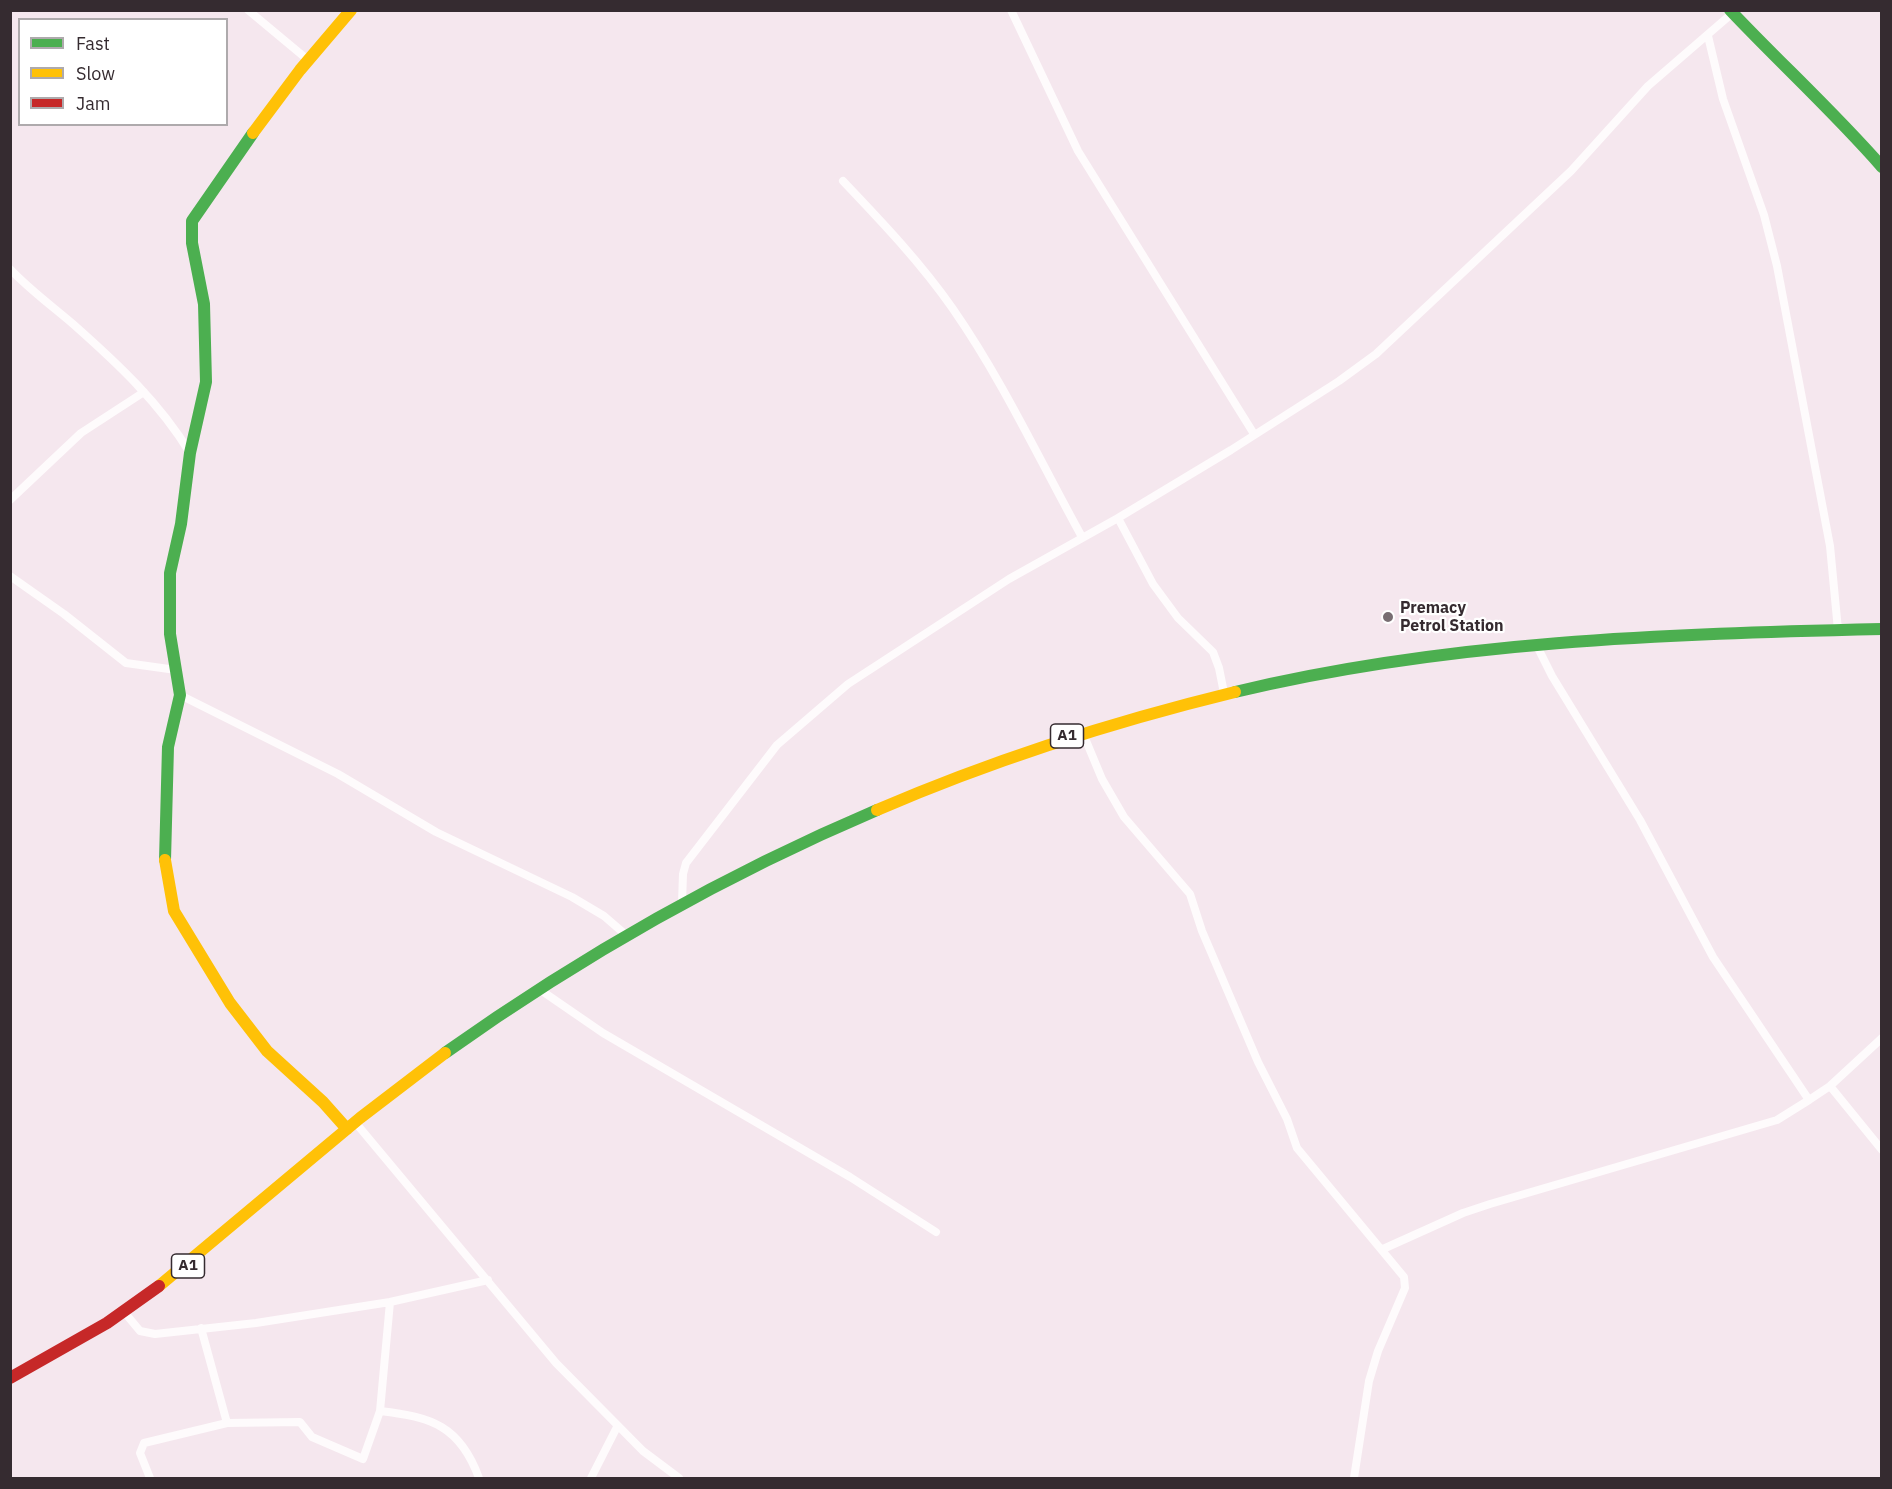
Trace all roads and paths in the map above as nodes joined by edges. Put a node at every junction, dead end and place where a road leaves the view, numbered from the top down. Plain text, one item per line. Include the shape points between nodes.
1 (248, 10) edge
2 (351, 10) edge
3 (1011, 10) edge
4 (1733, 11) edge
5 (1708, 36) junction
6 (308, 60) junction
7 (1881, 167) edge
8 (843, 181) dead end
9 (10, 270) edge
10 (144, 392) junction
11 (1254, 434) junction
12 (190, 453) junction
13 (10, 500) edge
14 (1118, 518) junction
15 (1082, 537) junction
16 (10, 576) edge
17 (1881, 629) edge
18 (1838, 630) junction
19 (1538, 646) junction
20 (176, 670) junction
21 (1224, 693) junction
22 (180, 695) junction
23 (1082, 731) junction
24 (682, 903) junction
25 (626, 935) junction
26 (539, 989) junction
27 (1881, 1038) edge
28 (1830, 1086) junction
29 (1809, 1100) junction
30 (351, 1126) junction
31 (1881, 1150) edge
32 (936, 1232) dead end
33 (1383, 1249) junction
34 (488, 1280) junction
35 (390, 1302) junction
36 (125, 1313) junction
37 (201, 1328) junction
38 (10, 1378) edge
39 (380, 1410) junction
40 (227, 1423) junction
41 (617, 1427) junction
42 (150, 1479) edge
43 (479, 1479) edge
44 (591, 1479) edge
45 (679, 1479) edge
46 (1354, 1479) edge

1 - 6 street
2 - 6 main road
3 - 11 street via 1078,152
4 - 5 street
4 - 7 main road
5 - 11 street via 1648,86 1571,171 1397,335 1339,381
5 - 18 street via 1723,99 1778,266 1830,546
6 - 12 main road via 192,221 207,359 206,382
8 - 15 street via 890,230 952,307 998,381
9 - 10 street
10 - 12 street via 173,424
10 - 13 street via 81,433
11 - 14 street
12 - 20 main road via 168,603
14 - 15 street
14 - 21 street via 1153,584 1178,618 1212,652
15 - 24 street via 876,664 787,736 686,863
16 - 20 street via 126,663
17 - 18 main road, A1
18 - 19 main road, A1 via 1629,638
19 - 21 main road, A1 via 1395,660
19 - 29 street via 1640,820 1713,957
20 - 22 main road
21 - 23 main road, A1
22 - 25 street via 338,774 436,832 572,897
22 - 30 main road via 170,730 166,777 165,871 174,911 254,1037
23 - 24 main road, A1 via 871,810 793,845
23 - 33 street via 1102,779 1124,817 1190,894 1202,932 1297,1148
24 - 25 main road, A1
25 - 26 main road, A1
26 - 30 main road, A1 via 414,1076
26 - 32 street via 612,1039 850,1177
27 - 28 street
28 - 29 street
28 - 31 street
29 - 33 street via 1777,1120 1463,1213
30 - 34 street
30 - 36 main road, A1 via 237,1226
33 - 46 street via 1402,1272 1405,1288 1369,1381
34 - 35 street
34 - 41 street via 556,1363
35 - 37 street
35 - 39 street
36 - 37 street via 144,1334
36 - 38 main road, A1
37 - 40 street
39 - 40 street via 363,1459 312,1437 300,1422
39 - 43 street via 427,1418 446,1428 471,1457
40 - 42 street via 144,1443 140,1453
41 - 44 street
41 - 45 street

